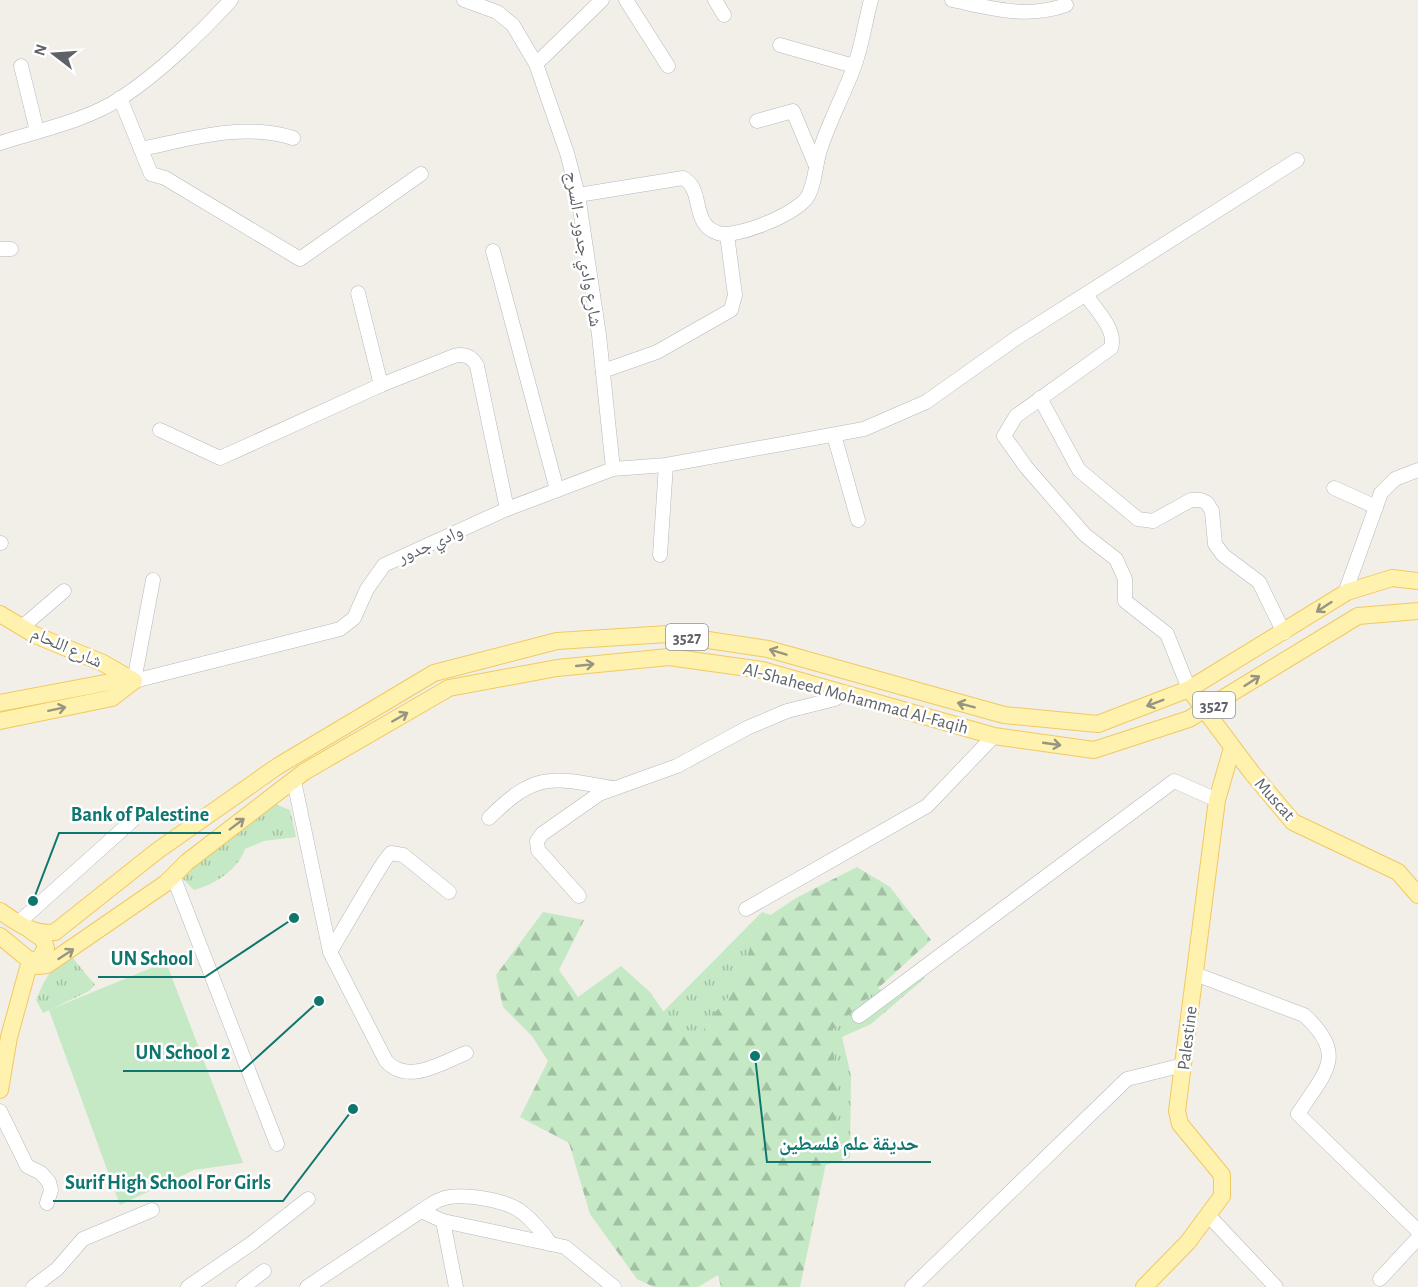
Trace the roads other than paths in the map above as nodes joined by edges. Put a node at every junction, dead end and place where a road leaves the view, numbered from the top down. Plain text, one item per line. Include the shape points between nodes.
1 (231, 0) edge
2 (464, 0) edge
3 (602, 0) edge
4 (626, 0) edge
5 (715, 0) edge
6 (871, 0) edge
7 (952, 0) edge
8 (1066, 5) dead end
9 (724, 15) dead end
10 (780, 45) dead end
11 (536, 64) junction
12 (21, 66) dead end
13 (668, 66) dead end
14 (855, 66) junction
15 (120, 98) junction
16 (757, 121) dead end
17 (37, 131) junction
18 (293, 138) dead end
19 (0, 143) edge
20 (141, 149) junction
21 (1298, 160) dead end
22 (816, 166) junction
23 (421, 174) dead end
24 (578, 195) junction
25 (727, 235) junction
26 (493, 250) dead end
27 (358, 293) dead end
28 (1086, 295) junction
29 (603, 371) junction
30 (381, 385) junction
31 (1040, 398) junction
32 (160, 430) dead end
33 (834, 435) junction
34 (666, 465) junction
35 (613, 469) junction
36 (1418, 470) edge
37 (1334, 488) dead end
38 (557, 490) junction
39 (1376, 507) junction
40 (507, 509) junction
41 (858, 520) dead end
42 (660, 555) dead end
43 (153, 580) dead end
44 (1418, 581) edge
45 (64, 591) dead end
46 (1345, 593) junction
47 (1418, 611) edge
48 (0, 614) edge
49 (22, 627) junction
50 (1284, 633) junction
51 (134, 681) junction
52 (1190, 689) junction
53 (844, 692) junction
54 (0, 703) edge
55 (1206, 710) junction
56 (0, 722) edge
57 (994, 736) junction
58 (1232, 748) junction
59 (294, 781) junction
60 (612, 788) junction
61 (1217, 800) junction
62 (489, 819) dead end
63 (133, 820) dead end
64 (173, 876) junction
65 (449, 892) dead end
66 (1418, 895) edge
67 (579, 896) dead end
68 (746, 909) dead end
69 (0, 911) edge
70 (21, 925) junction
71 (0, 936) edge
72 (330, 952) junction
73 (30, 962) junction
74 (1195, 974) junction
75 (859, 1017) dead end
76 (5, 1034) edge
77 (466, 1053) dead end
78 (1183, 1065) junction
79 (0, 1090) edge
80 (0, 1111) edge
81 (277, 1144) dead end
82 (308, 1199) dead end
83 (47, 1203) dead end
84 (152, 1210) dead end
85 (421, 1211) junction
86 (1208, 1215) junction
87 (443, 1221) junction
88 (1418, 1231) edge
89 (1418, 1238) edge
90 (551, 1244) junction
91 (264, 1271) dead end
92 (1380, 1279) dead end
93 (33, 1287) edge
94 (188, 1287) edge
95 (243, 1287) edge
96 (307, 1287) edge
97 (456, 1287) edge
98 (614, 1287) edge
99 (912, 1287) edge
100 (1144, 1287) edge
101 (1275, 1287) edge

1 - 15 street via 202,32
2 - 11 street, شارع وادي جدور - السرج via 504,16
3 - 11 street
4 - 13 street
5 - 9 street
6 - 14 street
7 - 8 street via 1009,12 1039,13
10 - 14 street
11 - 24 street, شارع وادي جدور - السرج
12 - 17 street
14 - 22 street
15 - 17 street via 76,119
15 - 20 street
16 - 22 street via 793,111
17 - 19 street
18 - 20 street via 257,130
20 - 23 street via 151,174 165,178 300,259
21 - 28 street, وادي جدور
22 - 25 street via 808,196 799,207
24 - 25 street via 683,178 692,186 704,224
24 - 29 street, شارع وادي جدور - السرج
25 - 29 street via 735,295 731,310 657,352
26 - 38 street
27 - 30 street
28 - 31 street via 1111,331 1111,348
28 - 33 street, وادي جدور via 926,402 864,429
29 - 35 street, شارع وادي جدور - السرج
30 - 32 street via 220,458
30 - 40 street via 457,355 472,359 477,366
31 - 50 street via 1079,470 1138,519 1153,521 1191,500 1207,503 1212,512 1215,544 1223,555 1259,582
31 - 52 street via 1016,416 1006,429 1006,441 1084,535 1116,559 1125,579 1125,601 1167,634
33 - 34 street, وادي جدور
33 - 41 street
34 - 35 street, وادي جدور
34 - 42 street
35 - 38 street, وادي جدور
36 - 39 street via 1395,479 1381,493
37 - 39 street
38 - 40 street, وادي جدور
39 - 46 street
40 - 51 street, وادي جدور via 384,565 354,618 340,629
43 - 51 street
44 - 46 main road, Al-Shaheed Mohammad Al-Faqih / 3527 via 1392,578
45 - 49 street
46 -> 50 main road, Al-Shaheed Mohammad Al-Faqih / 3527
55 -> 47 main road, Al-Shaheed Mohammad Al-Faqih / 3527 via 1358,615
48 - 49 main road, شارع اللحام
49 - 51 main road, شارع اللحام
50 - 52 main road, Al-Shaheed Mohammad Al-Faqih / 3527
51 - 54 main road via 121,680
56 -> 51 main road via 112,698
52 - 55 main road, Muscat
52 -> 70 main road, Al-Shaheed Mohammad Al-Faqih / 3527 via 1098,724 1004,715 768,649 668,634 557,641 434,673 278,766 157,851 55,932
53 - 57 main road, Al-Shaheed Mohammad Al-Faqih
59 -> 53 main road, Al-Shaheed Mohammad Al-Faqih / 3527 via 448,688 556,668 669,657 762,670
53 - 60 street via 835,699 767,719 662,772
57 -> 55 main road, Al-Shaheed Mohammad Al-Faqih / 3527 via 1094,750
55 - 58 main road, Muscat
57 - 68 street via 927,806
58 - 61 main road, Palestine
58 - 66 main road, Muscat via 1293,822 1398,872
64 -> 59 main road, Al-Shaheed Mohammad Al-Faqih / 3527 via 187,861
59 - 72 street
60 - 62 street via 563,779 537,782 511,796
60 - 67 street via 537,841 538,850
61 - 74 main road, Palestine
61 - 75 street via 1174,781
63 - 70 street
73 -> 64 main road, Al-Shaheed Mohammad Al-Faqih / 3527 via 42,966 57,960
64 - 81 street
65 - 72 street via 403,855 389,854
69 - 70 main road, Al-Shaheed Mohammad Al-Faqih / 3527
70 - 73 main road, 3527 via 46,943 42,956
71 - 73 main road
72 - 77 street via 383,1056 393,1067 415,1072
73 - 76 main road
74 - 78 main road, Palestine
74 - 88 street via 1304,1015 1313,1024 1329,1047 1330,1064 1298,1114
76 - 79 main road
78 - 86 main road, Palestine via 1180,1124 1221,1175 1222,1196
78 - 99 street via 1126,1079
80 - 83 street via 27,1166 49,1182
82 - 94 street
84 - 93 street via 83,1239 57,1269
85 - 87 street
85 - 90 street via 441,1199 462,1195 493,1200 521,1210
85 - 96 street
86 - 100 main road, Palestine
86 - 101 street
87 - 90 street
87 - 97 street
89 - 92 street
90 - 98 street via 565,1247
91 - 95 street

